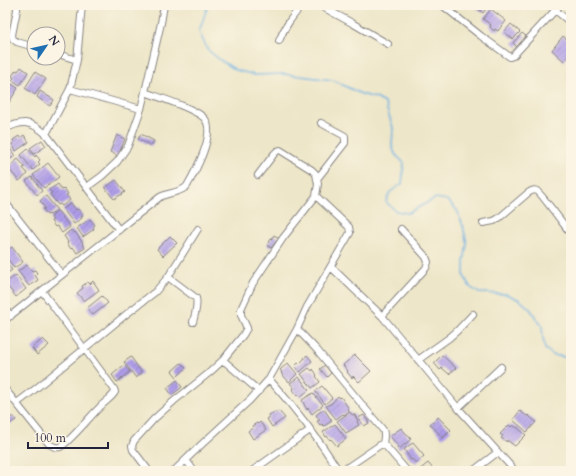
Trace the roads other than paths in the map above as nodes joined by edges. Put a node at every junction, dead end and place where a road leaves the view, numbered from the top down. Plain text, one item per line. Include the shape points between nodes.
1 (17, 5) edge
2 (82, 5) edge
3 (164, 5) edge
4 (302, 5) edge
5 (319, 5) edge
6 (442, 5) edge
7 (549, 5) edge
8 (560, 5) edge
9 (556, 10) junction
10 (571, 23) edge
11 (279, 41) dead end
12 (388, 44) dead end
13 (26, 45) edge
14 (66, 57) edge
15 (77, 60) junction
16 (70, 89) junction
17 (145, 92) junction
18 (141, 109) junction
19 (321, 123) dead end
20 (5, 129) edge
21 (46, 134) junction
22 (258, 175) dead end
23 (317, 179) junction
24 (87, 188) junction
25 (316, 196) junction
26 (5, 202) edge
27 (483, 222) dead end
28 (198, 229) dead end
29 (401, 229) dead end
30 (119, 230) junction
31 (571, 234) edge
32 (331, 267) junction
33 (62, 275) junction
34 (168, 277) junction
35 (42, 291) junction
36 (5, 309) edge
37 (473, 314) dead end
38 (11, 316) junction
39 (382, 316) junction
40 (5, 320) edge
41 (193, 322) dead end
42 (297, 329) junction
43 (84, 348) junction
44 (223, 360) junction
45 (418, 360) junction
46 (501, 367) dead end
47 (269, 379) junction
48 (5, 389) edge
49 (258, 391) junction
50 (17, 403) junction
51 (458, 408) junction
52 (310, 430) junction
53 (383, 443) junction
54 (498, 452) junction
55 (186, 460) junction
56 (407, 470) edge
57 (150, 471) edge
58 (174, 471) edge
59 (194, 471) edge
60 (252, 471) edge
61 (339, 471) edge
62 (342, 471) edge
63 (473, 471) edge
64 (515, 471) edge

1 - 13 street via 12,35 17,42
2 - 15 street
3 - 17 street
4 - 11 street via 283,30
5 - 12 street
6 - 9 street via 510,57
7 - 9 street
8 - 9 street
9 - 10 street
14 - 15 street
15 - 16 street
16 - 18 street
16 - 21 street
17 - 18 street
17 - 30 street via 193,110 202,116 208,126 207,140 200,162 184,190 160,197
18 - 24 street via 128,146 117,162
19 - 23 street via 346,139
20 - 21 street via 24,123 38,127
21 - 24 street
22 - 23 street via 280,150 312,170
23 - 25 street
24 - 30 street
25 - 32 street via 350,230
25 - 44 street via 253,283 241,309 246,330
26 - 33 street
27 - 31 street via 494,221 528,193 537,190
28 - 34 street
29 - 39 street via 428,262 426,268
30 - 33 street
32 - 39 street
32 - 42 street
33 - 35 street
34 - 41 street via 196,298 197,307
34 - 43 street via 154,292
35 - 38 street
35 - 43 street
36 - 38 street
37 - 45 street via 449,338
38 - 40 street
39 - 45 street
42 - 47 street
42 - 53 street via 383,430
43 - 50 street
43 - 50 street via 115,392 65,443 54,447 49,444
44 - 49 street
44 - 57 street via 154,419 134,441 132,450
45 - 51 street
46 - 51 street
47 - 49 street
47 - 52 street
48 - 50 street
49 - 55 street
51 - 54 street
52 - 60 street
52 - 61 street
53 - 56 street
53 - 62 street
54 - 63 street
54 - 64 street
55 - 58 street
55 - 59 street

